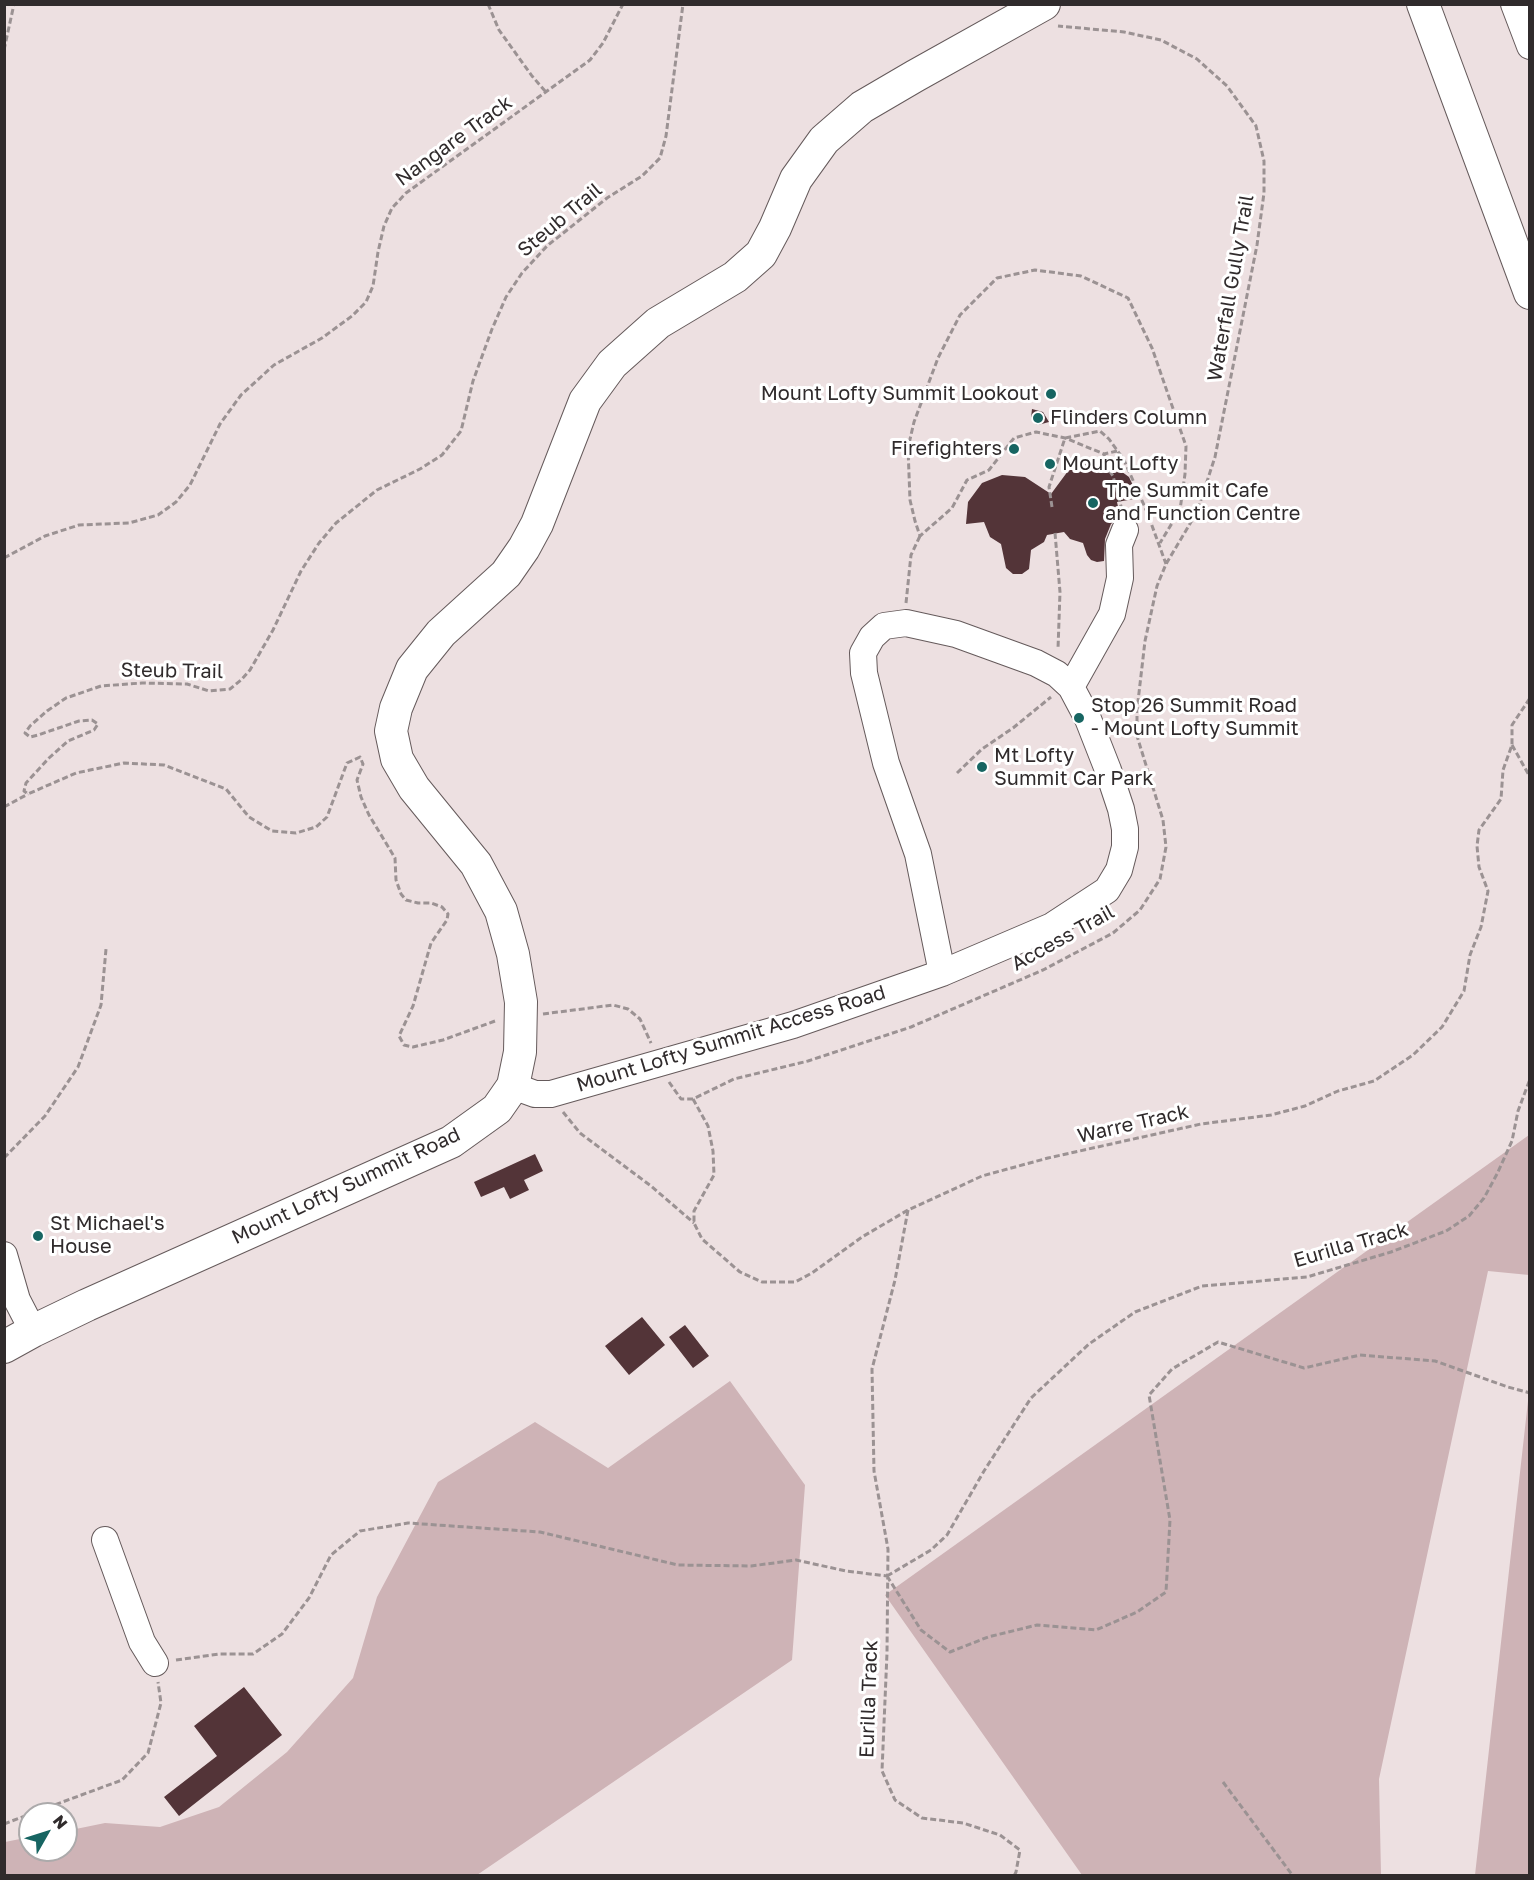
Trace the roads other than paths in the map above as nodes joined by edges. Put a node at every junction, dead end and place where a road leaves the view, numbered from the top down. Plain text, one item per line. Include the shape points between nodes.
1 (1423, 4) edge
2 (1514, 4) edge
3 (1046, 15) edge
4 (1530, 46) edge
5 (1530, 293) edge
6 (1125, 530) road end
7 (1071, 687) junction
8 (942, 973) junction
9 (513, 1086) junction
10 (4, 1255) edge
11 (33, 1331) junction
12 (4, 1347) edge
13 (105, 1540) dead end
14 (155, 1663) road end

1 - 5 main road
2 - 4 lane
3 - 9 main road, Mount Lofty Summit Road via 915,76 862,107 824,140 796,179 761,254 735,277 658,323 612,364 585,401 525,548 506,574 441,633 412,669 396,708 392,731 397,759 414,788 476,864 501,911 520,1002 520,1052
6 - 7 lane via 1119,545 1120,578 1112,614
7 - 8 lane, Mount Lofty Summit Access Road via 1088,719 1121,809 1125,847 1119,870 1107,890 1052,926
7 - 8 lane via 1036,663 956,634 906,623 884,626 862,654 886,763 918,854
8 - 9 lane, Mount Lofty Summit Access Road via 793,1025 551,1094 535,1094
9 - 11 main road, Mount Lofty Summit Road via 496,1109 451,1142
10 - 11 lane via 17,1300
11 - 12 main road, Mount Lofty Summit Road
13 - 14 lane via 142,1642

